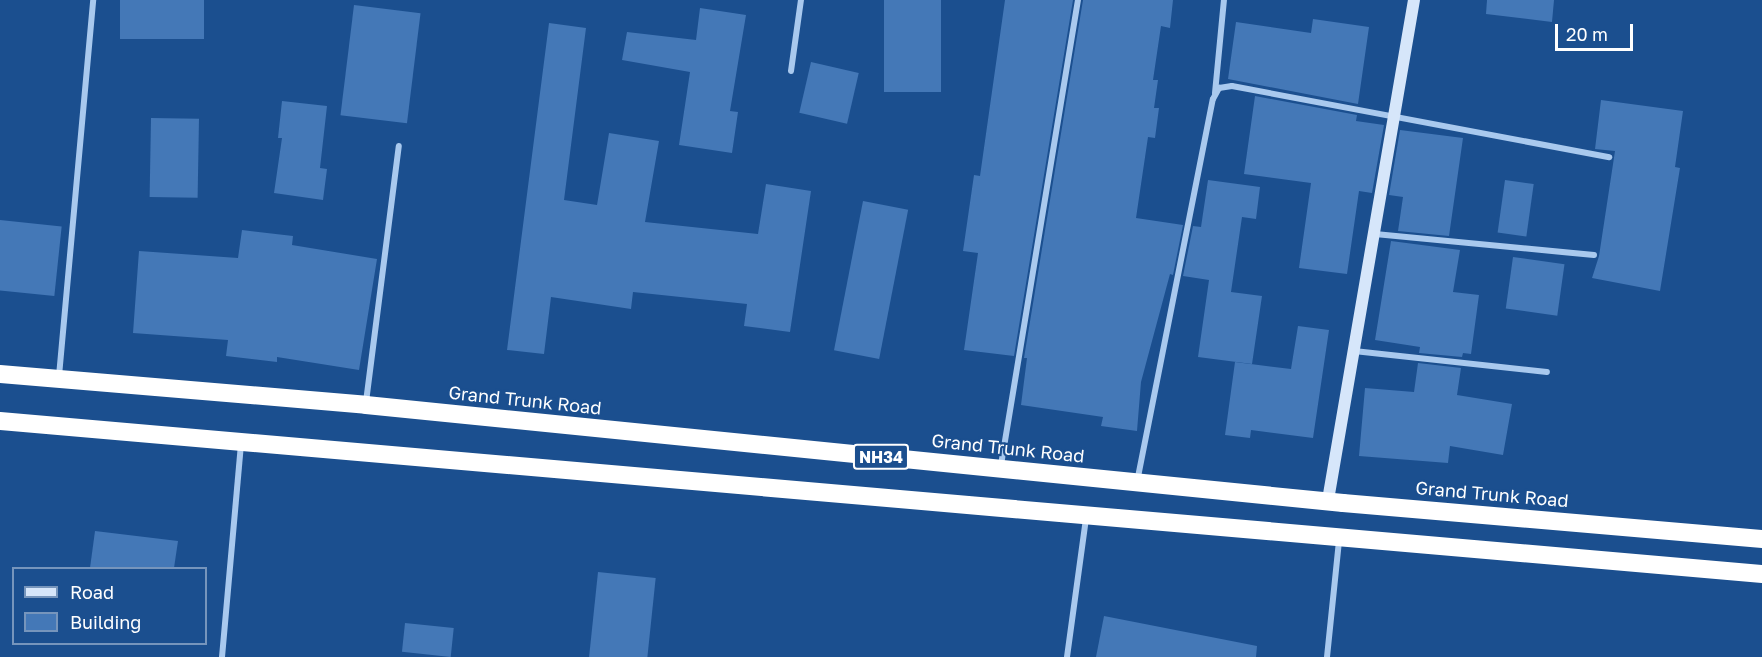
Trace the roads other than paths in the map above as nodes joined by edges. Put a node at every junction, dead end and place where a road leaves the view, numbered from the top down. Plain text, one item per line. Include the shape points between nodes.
1 (93, 0) edge
2 (801, 0) edge
3 (1078, 0) edge
4 (1224, 0) edge
5 (1414, 0) edge
6 (791, 71) dead end
7 (1215, 93) junction
8 (1395, 118) junction
9 (399, 146) dead end
10 (1609, 157) dead end
11 (1375, 234) junction
12 (1594, 255) dead end
13 (1354, 351) junction
14 (1547, 372) dead end
15 (0, 374) edge
16 (59, 380) junction
17 (366, 405) junction
18 (0, 421) edge
19 (241, 442) junction
20 (1000, 469) junction
21 (1137, 482) junction
22 (1328, 500) junction
23 (1086, 517) junction
24 (1339, 539) junction
25 (1762, 539) edge
26 (1762, 574) edge
27 (222, 657) edge
28 (1067, 657) edge
29 (1327, 657) edge

1 - 16 street
2 - 6 street
3 - 20 street
4 - 7 street
5 - 8 street
7 - 8 street via 1219,88 1232,86
7 - 21 street
8 - 10 street
8 - 11 street
9 - 17 street
11 - 12 street
11 - 13 street
13 - 14 street
13 - 22 street
15 - 16 highway, Grand Trunk Road / NH34
16 - 17 highway, Grand Trunk Road / NH34
17 - 20 highway, Grand Trunk Road / NH34
18 - 19 highway, NH34
19 - 23 highway, NH34
19 - 27 street
20 - 21 highway, Grand Trunk Road / NH34
21 - 22 highway, Grand Trunk Road / NH34
22 - 25 highway, Grand Trunk Road / NH34
23 - 24 highway, NH34
23 - 28 street
24 - 26 highway, NH34
24 - 29 street

